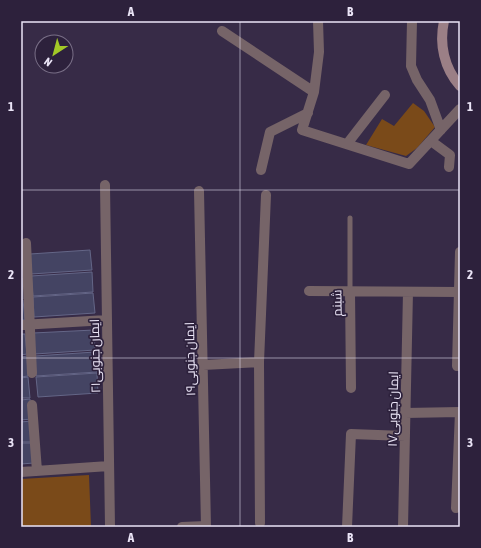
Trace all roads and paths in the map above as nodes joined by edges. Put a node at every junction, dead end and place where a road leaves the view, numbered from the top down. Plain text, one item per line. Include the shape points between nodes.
1 (412, 21) edge
2 (444, 21) edge
3 (316, 22) edge
4 (222, 31) dead end
5 (460, 86) edge
6 (314, 92) junction
7 (385, 95) dead end
8 (460, 109) edge
9 (308, 113) junction
10 (441, 130) junction
11 (431, 141) junction
12 (347, 144) junction
13 (449, 166) dead end
14 (260, 170) dead end
15 (105, 185) dead end
16 (199, 191) dead end
17 (266, 195) dead end
18 (350, 218) dead end
19 (26, 243) dead end
20 (460, 252) edge
21 (309, 291) dead end
22 (350, 291) junction
23 (408, 292) junction
24 (459, 292) edge
25 (107, 320) junction
26 (25, 325) edge
27 (259, 362) junction
28 (203, 365) junction
29 (457, 366) dead end
30 (32, 373) dead end
31 (351, 388) dead end
32 (32, 405) dead end
33 (405, 413) junction
34 (405, 436) junction
35 (109, 466) junction
36 (37, 471) junction
37 (21, 472) edge
38 (456, 508) dead end
39 (260, 523) dead end
40 (110, 527) edge
41 (182, 527) edge
42 (206, 527) edge
43 (347, 527) edge
44 (403, 527) edge

1 - 10 street via 411,66 430,100
2 - 5 street via 442,42 445,60
3 - 6 street via 319,52
4 - 6 street
6 - 9 street
7 - 12 street
8 - 10 street
9 - 12 street via 302,130
9 - 14 street via 270,132
10 - 11 street
11 - 12 street via 409,164
11 - 13 street via 450,155
15 - 25 street, ایمان جنوبی۲۱
16 - 28 street, ایمان جنوبی۱۹
17 - 27 street
18 - 22 lane, شبنم
19 - 26 street
20 - 24 street
21 - 22 street
22 - 23 street
22 - 31 street, شبنم
23 - 24 street
23 - 33 street, ایمان جنوبی۱۷
24 - 29 street
25 - 26 street
25 - 35 street, ایمان جنوبی۲۱
26 - 30 street
27 - 28 street
27 - 39 street
28 - 42 street, ایمان جنوبی۱۹
32 - 36 street
33 - 34 street, ایمان جنوبی۱۷
33 - 38 street via 460,412
34 - 43 street via 351,434
34 - 44 street, ایمان جنوبی۱۷
35 - 36 street
35 - 40 street, ایمان جنوبی۲۱
36 - 37 street
41 - 42 street

